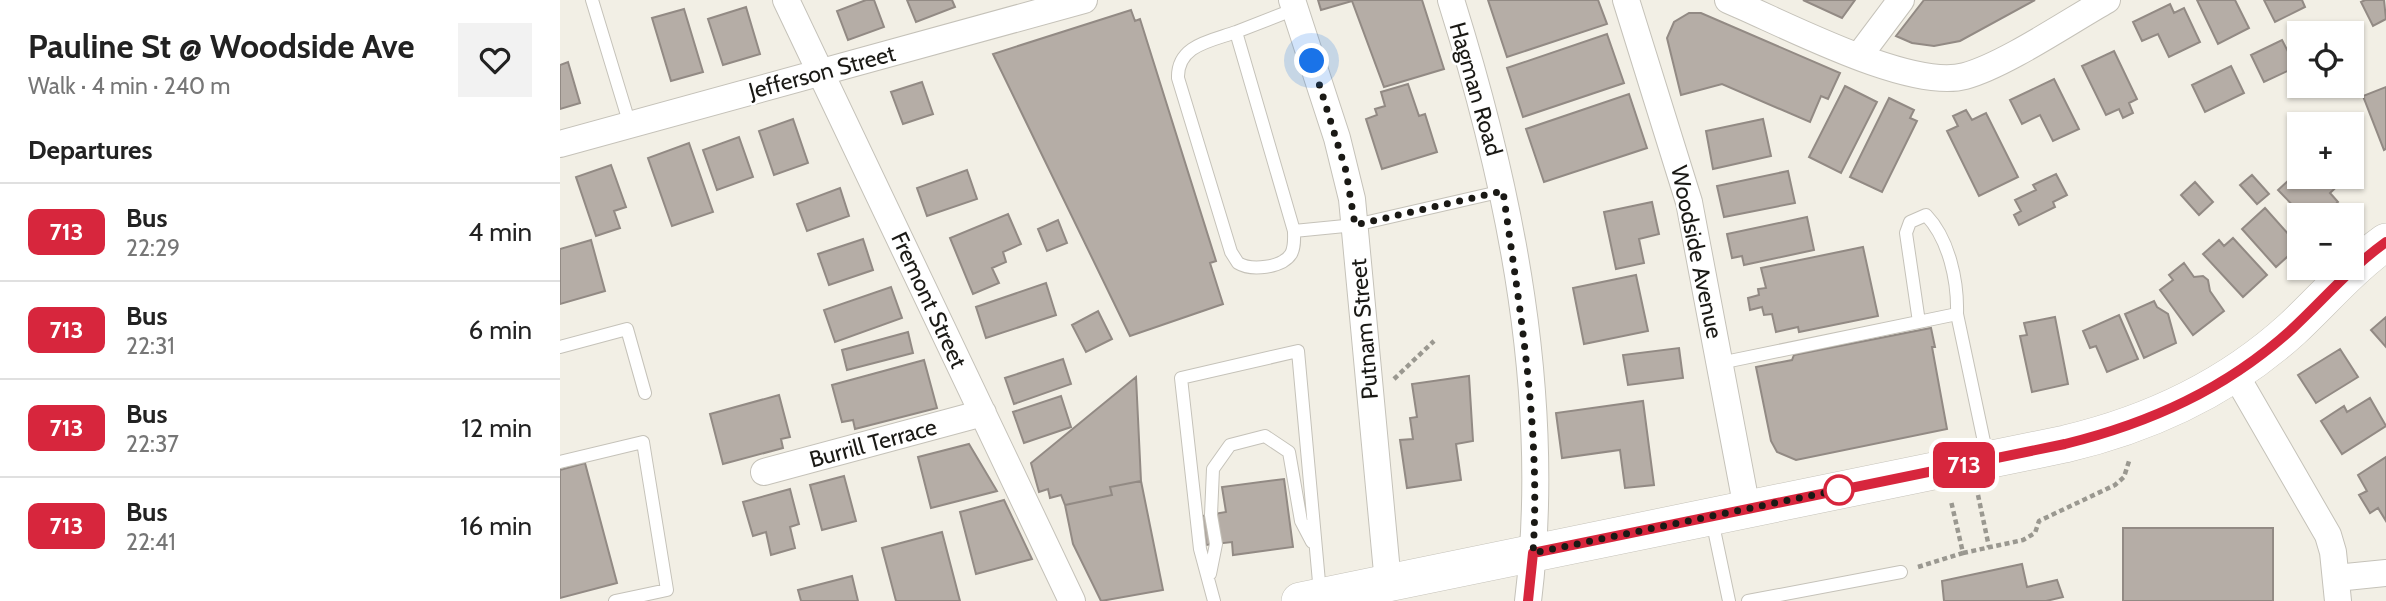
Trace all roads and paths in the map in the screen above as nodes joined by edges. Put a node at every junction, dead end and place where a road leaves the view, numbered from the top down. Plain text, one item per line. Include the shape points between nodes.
1 (592, 0) edge
2 (786, 0) edge
3 (1084, 0) edge
4 (1451, 0) edge
5 (1626, 0) edge
6 (1728, 0) edge
7 (1901, 0) edge
8 (2107, 0) edge
9 (1294, 5) edge
10 (1236, 32) junction
11 (1859, 56) junction
12 (820, 72) junction
13 (630, 125) junction
14 (560, 144) edge
15 (1503, 191) junction
16 (1355, 225) junction
17 (1294, 231) junction
18 (2386, 242) edge
19 (1957, 314) junction
20 (1919, 322) junction
21 (1434, 341) dead end
22 (560, 347) edge
23 (1720, 363) junction
24 (2235, 374) junction
25 (1392, 382) dead end
26 (645, 393) dead end
27 (983, 413) junction
28 (2130, 458) dead end
29 (1988, 460) junction
30 (560, 462) edge
31 (764, 472) dead end
32 (1978, 495) dead end
33 (1951, 501) dead end
34 (1747, 509) junction
35 (1711, 516) junction
36 (1989, 547) junction
37 (1315, 549) junction
38 (1533, 553) junction
39 (1963, 553) junction
40 (1901, 572) joint
41 (2386, 573) edge
42 (1209, 578) junction
43 (1374, 590) edge
44 (2337, 590) edge
45 (1310, 599) edge
46 (615, 601) edge
47 (1072, 601) edge
48 (1214, 601) edge
49 (1528, 601) edge
50 (1729, 601) edge
51 (1748, 601) edge

1 - 13 lane
2 - 12 street, Fremont Street
3 - 12 street, Jefferson Street
4 - 15 street, Hagman Road via 1486,115
5 - 23 street, Woodside Avenue via 1689,202
6 - 11 street
7 - 11 street
8 - 11 street via 1965,76 1924,78
9 - 10 lane
9 - 16 street, Putnam Street via 1342,154
10 - 17 lane
10 - 17 lane via 1187,50 1179,62 1179,86 1238,263 1250,268 1285,260 1293,251
12 - 13 street, Jefferson Street
12 - 27 street, Fremont Street
13 - 14 street, Jefferson Street
15 - 16 lane
15 - 38 street, Hagman Road via 1530,389
16 - 17 lane
16 - 43 street, Putnam Street
18 - 24 main road via 2293,328
19 - 20 lane
19 - 20 lane via 1940,229 1926,215 1910,222 1906,233
19 - 29 lane
20 - 23 lane
21 - 25 path
22 - 26 lane via 627,329
23 - 34 street, Woodside Avenue
24 - 29 main road via 2140,423
24 - 44 street via 2328,535
27 - 31 street, Burrill Terrace
27 - 47 street, Fremont Street
28 - 36 path via 2124,477 2115,485 2039,522 2035,533 2024,540
29 - 34 main road
30 - 46 lane via 643,442 667,590
32 - 36 path
33 - 39 path
34 - 35 main road
35 - 38 main road
35 - 50 lane
36 - 39 path
37 - 42 lane via 1301,521 1289,452 1265,436 1230,445 1213,469 1211,515 1216,544
37 - 42 lane via 1298,351 1181,378 1200,549
37 - 45 lane
38 - 43 main road
38 - 49 street, Hagman Road
39 - 40 path
40 - 51 lane
41 - 44 street
42 - 48 lane
43 - 45 main road

